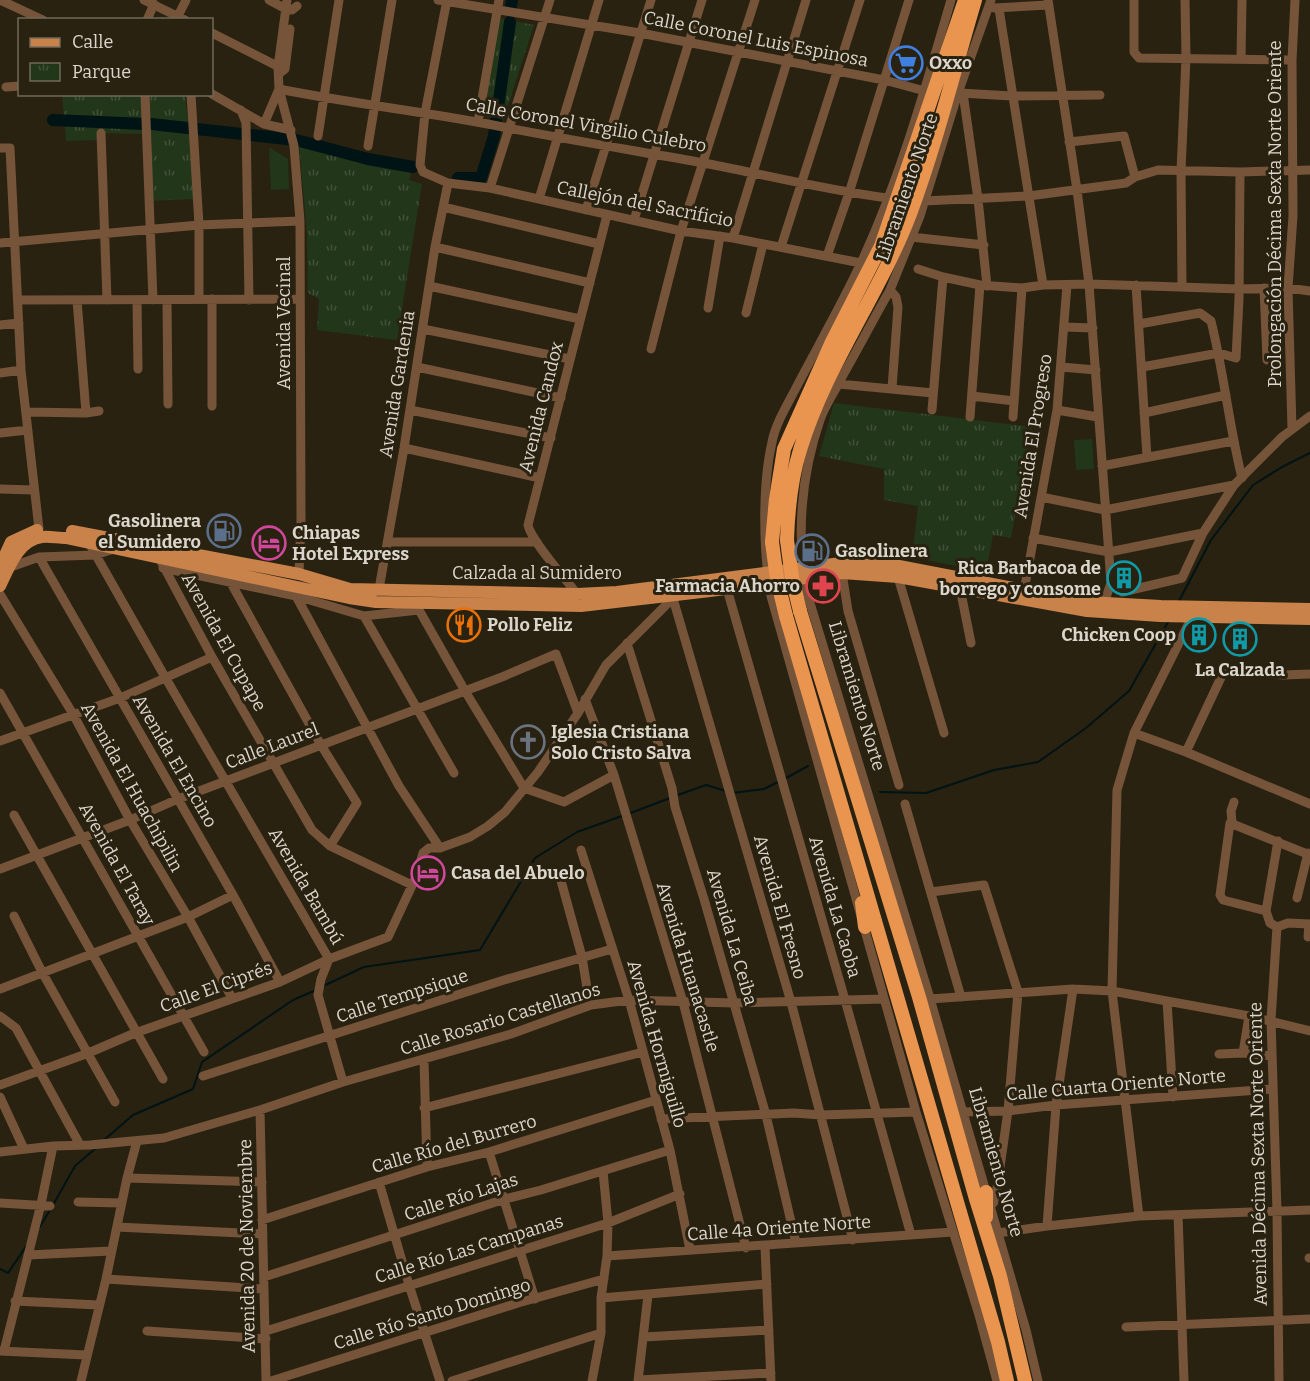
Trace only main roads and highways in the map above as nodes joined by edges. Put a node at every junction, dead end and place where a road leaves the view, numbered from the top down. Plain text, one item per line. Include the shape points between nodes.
1 (965, 0) edge
2 (975, 0) edge
3 (918, 110) road end
4 (944, 135) road end
5 (931, 148) junction
6 (915, 150) junction
7 (6, 540) edge
8 (142, 548) junction
9 (4, 567) edge
10 (804, 573) junction
11 (768, 578) junction
12 (0, 586) edge
13 (674, 590) junction
14 (491, 598) junction
15 (1075, 604) junction
16 (1161, 611) junction
17 (1305, 614) edge
18 (873, 842) junction
19 (854, 850) junction
20 (890, 866) road end
21 (866, 927) road end
22 (986, 1192) road end
23 (947, 1210) road end
24 (992, 1232) junction
25 (968, 1241) junction
26 (1007, 1381) edge
27 (1025, 1381) edge

1 - 6 highway, Libramiento Norte
2 - 5 highway, Libramiento Norte
3 - 6 highway
4 - 5 highway
5 - 18 highway, Libramiento Norte, bridge via 893,253 812,416 799,451 789,499 787,540 792,578 807,613
6 - 19 highway, Libramiento Norte, bridge via 881,246 784,449 772,542 783,621
7 - 8 main road, Calzada al Sumidero via 39,529 67,530
7 - 9 main road, Calzada al Sumidero
8 - 9 main road via 41,537 30,542
8 - 14 main road, Calzada al Sumidero via 299,574 350,589
8 - 14 main road via 161,562 296,591 419,606
9 - 12 main road
10 - 11 main road, Calzada al Sumidero
10 - 15 main road via 898,576
10 - 15 main road, Calzada al Sumidero via 841,563 899,566
11 - 13 main road, Calzada al Sumidero
11 - 13 main road via 727,589
13 - 14 main road, Calzada al Sumidero
13 - 14 main road via 581,606
15 - 16 main road, Calzada al Sumidero via 1132,605
15 - 16 main road via 1113,614
16 - 17 main road, Calzada al Sumidero
18 - 20 highway
18 - 24 highway, Libramiento Norte
19 - 21 highway
19 - 25 highway, Libramiento Norte
22 - 24 highway
23 - 25 highway
24 - 27 highway, Libramiento Norte
25 - 26 highway, Libramiento Norte

